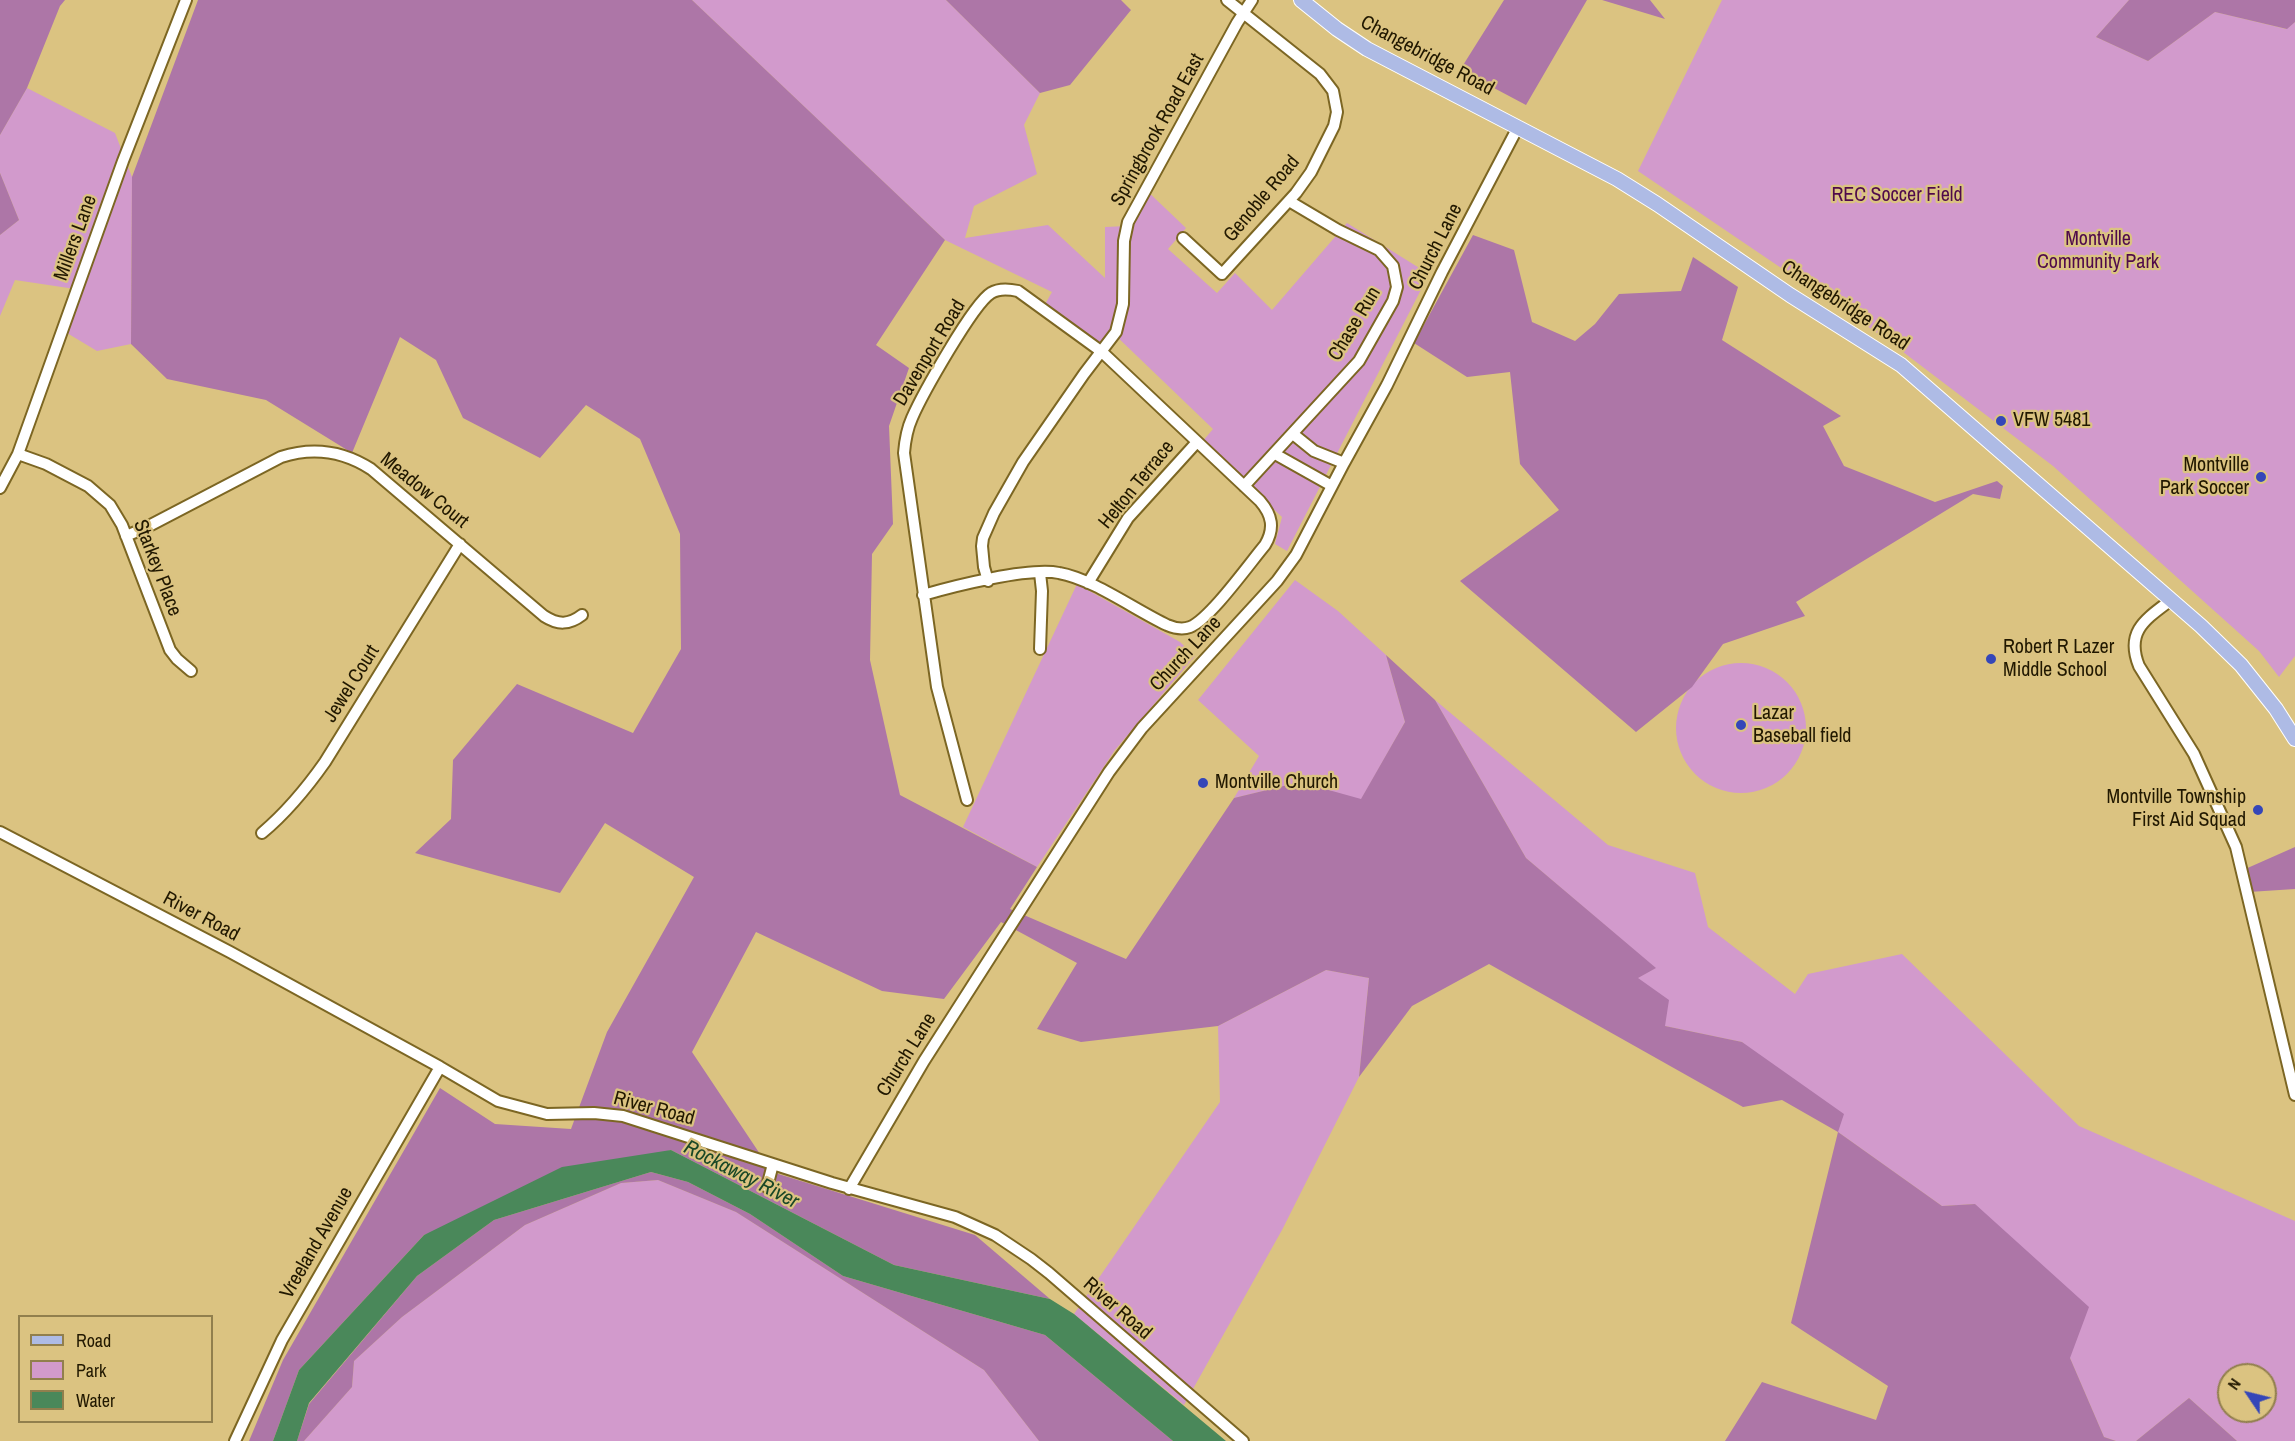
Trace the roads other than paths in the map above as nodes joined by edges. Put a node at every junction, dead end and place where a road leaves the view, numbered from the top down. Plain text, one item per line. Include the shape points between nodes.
1 (186, 0) edge
2 (1227, 0) edge
3 (1252, 0) edge
4 (1301, 0) edge
5 (1242, 13) junction
6 (1518, 127) junction
7 (1289, 201) junction
8 (1183, 238) dead end
9 (1102, 352) junction
10 (1293, 434) junction
11 (1197, 442) junction
12 (18, 454) junction
13 (1275, 454) junction
14 (1344, 463) junction
15 (1245, 486) junction
16 (1332, 486) junction
17 (0, 488) edge
18 (126, 536) junction
19 (460, 544) junction
20 (1040, 573) junction
21 (988, 581) junction
22 (1088, 583) junction
23 (923, 595) junction
24 (2171, 600) junction
25 (582, 615) dead end
26 (1040, 649) dead end
27 (191, 671) dead end
28 (2295, 739) edge
29 (967, 800) dead end
30 (0, 832) edge
31 (262, 833) dead end
32 (440, 1067) junction
33 (2295, 1095) edge
34 (774, 1164) junction
35 (766, 1186) dead end
36 (849, 1188) junction
37 (235, 1441) edge
38 (1243, 1441) edge

1 - 12 street, Millers Lane
2 - 5 street, Genoble Road
3 - 5 street, Springbrook Road East
4 - 6 main road, Changebridge Road via 1367,48
5 - 7 street, Genoble Road via 1320,74 1335,98 1334,126 1311,172
5 - 9 street, Springbrook Road East via 1128,222 1121,318 1113,339
6 - 14 street, Church Lane
6 - 24 main road, Changebridge Road via 1637,191 1901,365
7 - 8 street, Genoble Road via 1222,274
7 - 10 street, Chase Run via 1379,250 1393,266 1397,287 1359,361
9 - 11 street, Davenport Road
9 - 21 street, Springbrook Road East via 1023,462 994,513 982,546
9 - 23 street, Davenport Road via 1018,291 996,291 978,307 929,383 905,439 905,470
10 - 13 street, Chase Run
10 - 14 street via 1314,452
11 - 15 street, Davenport Road
11 - 22 street, Helton Terrace via 1128,518
12 - 17 street, Millers Lane
12 - 18 street, Starkey Place via 88,486 110,505
13 - 15 street, Chase Run
13 - 16 street
14 - 16 street, Church Lane
15 - 22 street, Davenport Road via 1266,508 1272,521 1270,537 1209,612 1188,628 1167,625
16 - 36 street, Church Lane via 1296,555 1277,581 1142,728 1109,772 919,1068
18 - 19 street, Meadow Court via 281,457 316,451 338,454 365,465
18 - 27 street, Starkey Place via 170,650
19 - 25 street, Meadow Court via 552,621 563,624
19 - 31 street, Jewel Court via 325,762 301,796
20 - 21 street
20 - 22 street via 1057,572
20 - 26 street
21 - 23 street
23 - 29 street, Davenport Road via 937,687
24 - 28 main road, Changebridge Road via 2241,665
24 - 33 street via 2142,625 2134,638 2133,652 2194,754 2236,847
30 - 32 street, River Road
32 - 34 street, River Road via 498,1101 533,1111 623,1116
32 - 37 street, Vreeland Avenue via 282,1340
34 - 35 street
34 - 36 street, River Road
36 - 38 street, River Road via 955,1217 1014,1247

